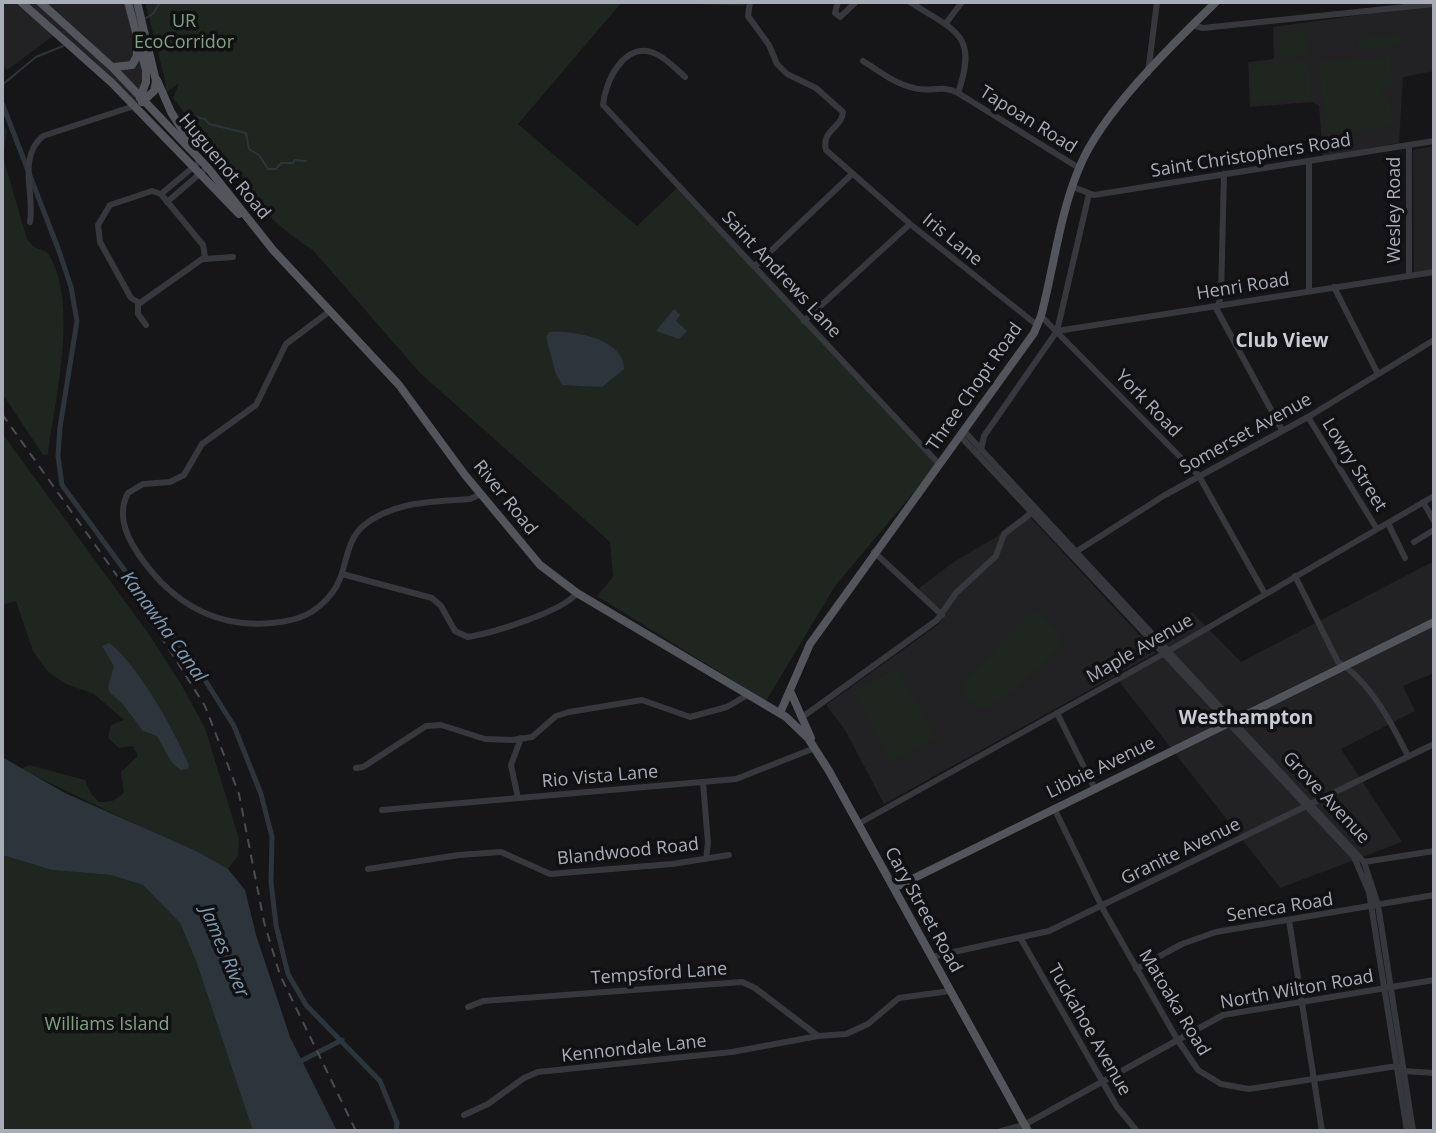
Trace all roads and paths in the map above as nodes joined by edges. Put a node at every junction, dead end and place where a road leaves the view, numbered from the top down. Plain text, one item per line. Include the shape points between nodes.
1 (21, 2) edge
2 (40, 2) edge
3 (128, 2) edge
4 (137, 2) edge
5 (750, 2) edge
6 (838, 2) edge
7 (910, 2) edge
8 (962, 2) edge
9 (1157, 2) edge
10 (1216, 2) edge
11 (853, 3) edge
12 (1432, 4) edge
13 (132, 18) junction
14 (946, 23) junction
15 (1192, 25) junction
16 (863, 61) dead end
17 (112, 66) junction
18 (1147, 75) junction
19 (155, 76) junction
20 (685, 76) dead end
21 (958, 93) junction
22 (143, 98) junction
23 (134, 106) junction
24 (1434, 141) edge
25 (1409, 145) junction
26 (1309, 161) junction
27 (201, 167) junction
28 (1079, 168) junction
29 (852, 174) junction
30 (1224, 174) junction
31 (1073, 187) junction
32 (161, 194) junction
33 (1089, 194) junction
34 (167, 202) junction
35 (30, 222) dead end
36 (910, 224) junction
37 (262, 237) joint
38 (233, 257) dead end
39 (204, 259) junction
40 (755, 266) junction
41 (1433, 273) edge
42 (1409, 276) junction
43 (1334, 287) junction
44 (1310, 290) junction
45 (138, 302) junction
46 (1217, 305) junction
47 (330, 311) junction
48 (1041, 316) junction
49 (804, 321) junction
50 (146, 325) dead end
51 (1037, 325) junction
52 (1057, 331) junction
53 (1434, 340) edge
54 (1378, 374) junction
55 (1308, 416) junction
56 (1282, 430) junction
57 (962, 434) junction
58 (981, 450) junction
59 (939, 464) junction
60 (1199, 476) junction
61 (481, 494) junction
62 (1434, 496) edge
63 (1423, 502) junction
64 (1035, 510) junction
65 (1434, 521) edge
66 (1388, 523) junction
67 (1377, 529) junction
68 (1434, 530) edge
69 (1414, 542) dead end
70 (874, 552) junction
71 (1075, 553) junction
72 (1405, 558) dead end
73 (342, 575) junction
74 (1295, 576) junction
75 (577, 593) junction
76 (1265, 594) junction
77 (942, 615) junction
78 (1434, 622) edge
79 (1165, 652) junction
80 (1344, 666) junction
81 (791, 690) junction
82 (749, 694) junction
83 (780, 713) junction
84 (1057, 713) junction
85 (801, 718) junction
86 (1231, 722) junction
87 (521, 738) junction
88 (1434, 744) edge
89 (815, 747) junction
90 (1408, 757) junction
91 (356, 768) dead end
92 (703, 782) junction
93 (1095, 789) junction
94 (518, 798) junction
95 (1310, 805) junction
96 (1054, 808) junction
97 (382, 810) dead end
98 (858, 824) junction
99 (1434, 851) edge
100 (729, 855) dead end
101 (706, 859) junction
102 (1364, 862) junction
103 (368, 869) dead end
104 (894, 888) junction
105 (1434, 895) edge
106 (1102, 906) junction
107 (1375, 906) junction
108 (1289, 920) junction
109 (1021, 939) junction
110 (931, 957) junction
111 (1136, 968) junction
112 (1434, 980) edge
113 (1388, 987) junction
114 (950, 991) junction
115 (1301, 1001) junction
116 (468, 1007) dead end
117 (818, 1036) junction
118 (1177, 1039) junction
119 (1401, 1069) junction
120 (1434, 1073) edge
121 (1100, 1080) junction
122 (1315, 1080) junction
123 (464, 1115) dead end
124 (1026, 1128) edge
125 (1001, 1131) edge
126 (1137, 1131) edge
127 (1322, 1131) edge
128 (1408, 1131) edge
129 (1413, 1131) edge

1 - 23 main road, Huguenot Road
2 - 17 main road, Huguenot Road
3 - 13 main road
4 - 19 main road
5 - 29 street, Iris Lane via 748,16 777,64 816,88 843,112 824,142 826,150
6 - 11 street via 835,13 840,17
7 - 14 street, Tapoan Road
8 - 14 street
9 - 18 street
10 - 15 main road, Three Chopt Road
12 - 15 street via 1203,29
13 - 17 main road via 136,59 128,67
13 - 22 main road via 146,76
14 - 21 street, Tapoan Road via 958,31 967,47
15 - 18 main road, Three Chopt Road
16 - 21 street via 917,90 949,88
17 - 22 main road, Huguenot Road
18 - 28 main road, Three Chopt Road via 1098,134
19 - 22 main road via 155,89
19 - 27 main road
20 - 40 street, Saint Andrews Lane via 658,54 640,52 618,64 604,86 603,104
21 - 28 street, Tapoan Road
22 - 23 main road
22 - 27 main road, Huguenot Road
23 - 27 main road, Huguenot Road
23 - 35 street via 43,136 34,145 28,173
24 - 25 street, Saint Christophers Road
25 - 26 street, Saint Christophers Road
25 - 42 street, Wesley Road
26 - 30 street, Saint Christophers Road
26 - 44 street
27 - 32 street
27 - 34 street
27 - 37 main road, Huguenot Road
28 - 31 main road, Three Chopt Road
29 - 36 street, Iris Lane
29 - 40 street
30 - 33 street, Saint Christophers Road
30 - 46 street via 1222,295
31 - 33 street
31 - 48 main road, Three Chopt Road
32 - 34 street
32 - 45 street via 152,191 113,204 97,225 100,242 131,298
33 - 52 street
34 - 39 street via 203,245
36 - 49 street
36 - 51 street, Iris Lane
37 - 47 main road, River Road
38 - 39 street
39 - 45 street via 145,302
40 - 49 street, Saint Andrews Lane
41 - 42 street, Henri Road
42 - 43 street, Henri Road
43 - 44 street, Henri Road
43 - 54 street
44 - 46 street, Henri Road
45 - 50 street via 138,314
46 - 52 street, Henri Road
46 - 56 street
47 - 61 main road, River Road via 399,385
47 - 73 street via 286,344 256,405 202,444 184,475 170,482 143,484 128,493 122,509 131,542 166,587 197,610 224,621 255,624 305,616 330,596
48 - 51 main road, Three Chopt Road
48 - 52 street, York Road
49 - 59 street, Saint Andrews Lane
51 - 57 main road, Three Chopt Road
52 - 58 street via 984,436
52 - 60 street, York Road
53 - 54 street, Somerset Avenue
54 - 55 street, Somerset Avenue
55 - 56 street, Somerset Avenue
55 - 67 street, Lowry Street
56 - 60 street, Somerset Avenue
57 - 58 street, Grove Avenue
57 - 59 main road, Three Chopt Road
57 - 64 street, Grove Avenue
58 - 64 street, Grove Avenue
59 - 70 main road, Three Chopt Road
60 - 71 street, Somerset Avenue
60 - 76 street, York Road
61 - 73 street via 408,505 374,519 352,540
61 - 75 main road, River Road via 540,565
62 - 63 street, Maple Avenue
63 - 65 street
63 - 66 street, Maple Avenue
64 - 71 street, Grove Avenue
64 - 77 street via 1004,534 996,556 955,593
66 - 67 street, Maple Avenue
66 - 72 street
67 - 74 street, Maple Avenue
68 - 69 street
70 - 77 street
70 - 81 main road, Three Chopt Road via 810,644
71 - 79 street, Grove Avenue
73 - 75 street via 432,598 455,631 468,637 552,609
74 - 76 street, Maple Avenue
74 - 80 street
75 - 82 main road, River Road
76 - 79 street, Maple Avenue
77 - 85 street
78 - 80 main road, Libbie Avenue
79 - 84 street, Maple Avenue
79 - 86 street, Grove Avenue
80 - 86 main road, Libbie Avenue
80 - 90 street via 1386,717
81 - 83 main road, Three Chopt Road
81 - 85 main road
82 - 83 main road, River Road
82 - 87 street via 727,707 690,717 642,700 569,712 556,716 532,737
83 - 89 main road, Cary Street Road
84 - 93 street
84 - 98 street, Maple Avenue
85 - 89 main road
86 - 93 main road, Libbie Avenue
86 - 95 street, Grove Avenue
87 - 91 street via 485,739 440,725 426,726
87 - 94 street via 511,765
88 - 90 street, Granite Avenue
89 - 92 street, Rio Vista Lane via 736,779
89 - 98 main road, Cary Street Road
90 - 95 street, Granite Avenue
92 - 94 street, Rio Vista Lane
92 - 101 street
93 - 96 main road, Libbie Avenue
94 - 97 street, Rio Vista Lane
95 - 102 street, Grove Avenue
95 - 106 street, Granite Avenue
95 - 107 street, Grove Avenue via 1354,857
96 - 104 main road, Libbie Avenue
96 - 106 street, Matoaka Road
98 - 104 main road, Cary Street Road
99 - 102 street
100 - 101 street, Blandwood Road
101 - 103 street, Blandwood Road via 550,874 501,852
102 - 107 street, Grove Avenue
104 - 110 main road, Cary Street Road
105 - 107 street, Seneca Road
106 - 109 street, Granite Avenue
106 - 111 street, Matoaka Road
107 - 108 street, Seneca Road
107 - 113 street, Grove Avenue
108 - 111 street, Seneca Road via 1209,935
108 - 115 street
109 - 110 street, Granite Avenue
109 - 121 street, Tuckahoe Avenue
110 - 114 main road, Cary Street Road
111 - 118 street, Matoaka Road
112 - 113 street, North Wilton Road
113 - 115 street, North Wilton Road
113 - 119 street, Grove Avenue
114 - 117 street via 899,998 868,1024 846,1034
114 - 124 main road, Cary Street Road
115 - 118 street, North Wilton Road via 1223,1015
115 - 122 street
116 - 117 street, Tempsford Lane via 483,1001 734,981 755,988
117 - 123 street, Kennondale Lane via 723,1054 538,1072
118 - 121 street, North Wilton Road
118 - 122 street, Matoaka Road via 1191,1063 1221,1084 1249,1089
119 - 120 street, Matoaka Road
119 - 122 street, Matoaka Road
119 - 128 street, Grove Avenue
119 - 129 street, Grove Avenue
121 - 124 street, North Wilton Road
121 - 126 street, Tuckahoe Avenue
122 - 127 street
124 - 125 street, North Wilton Road

